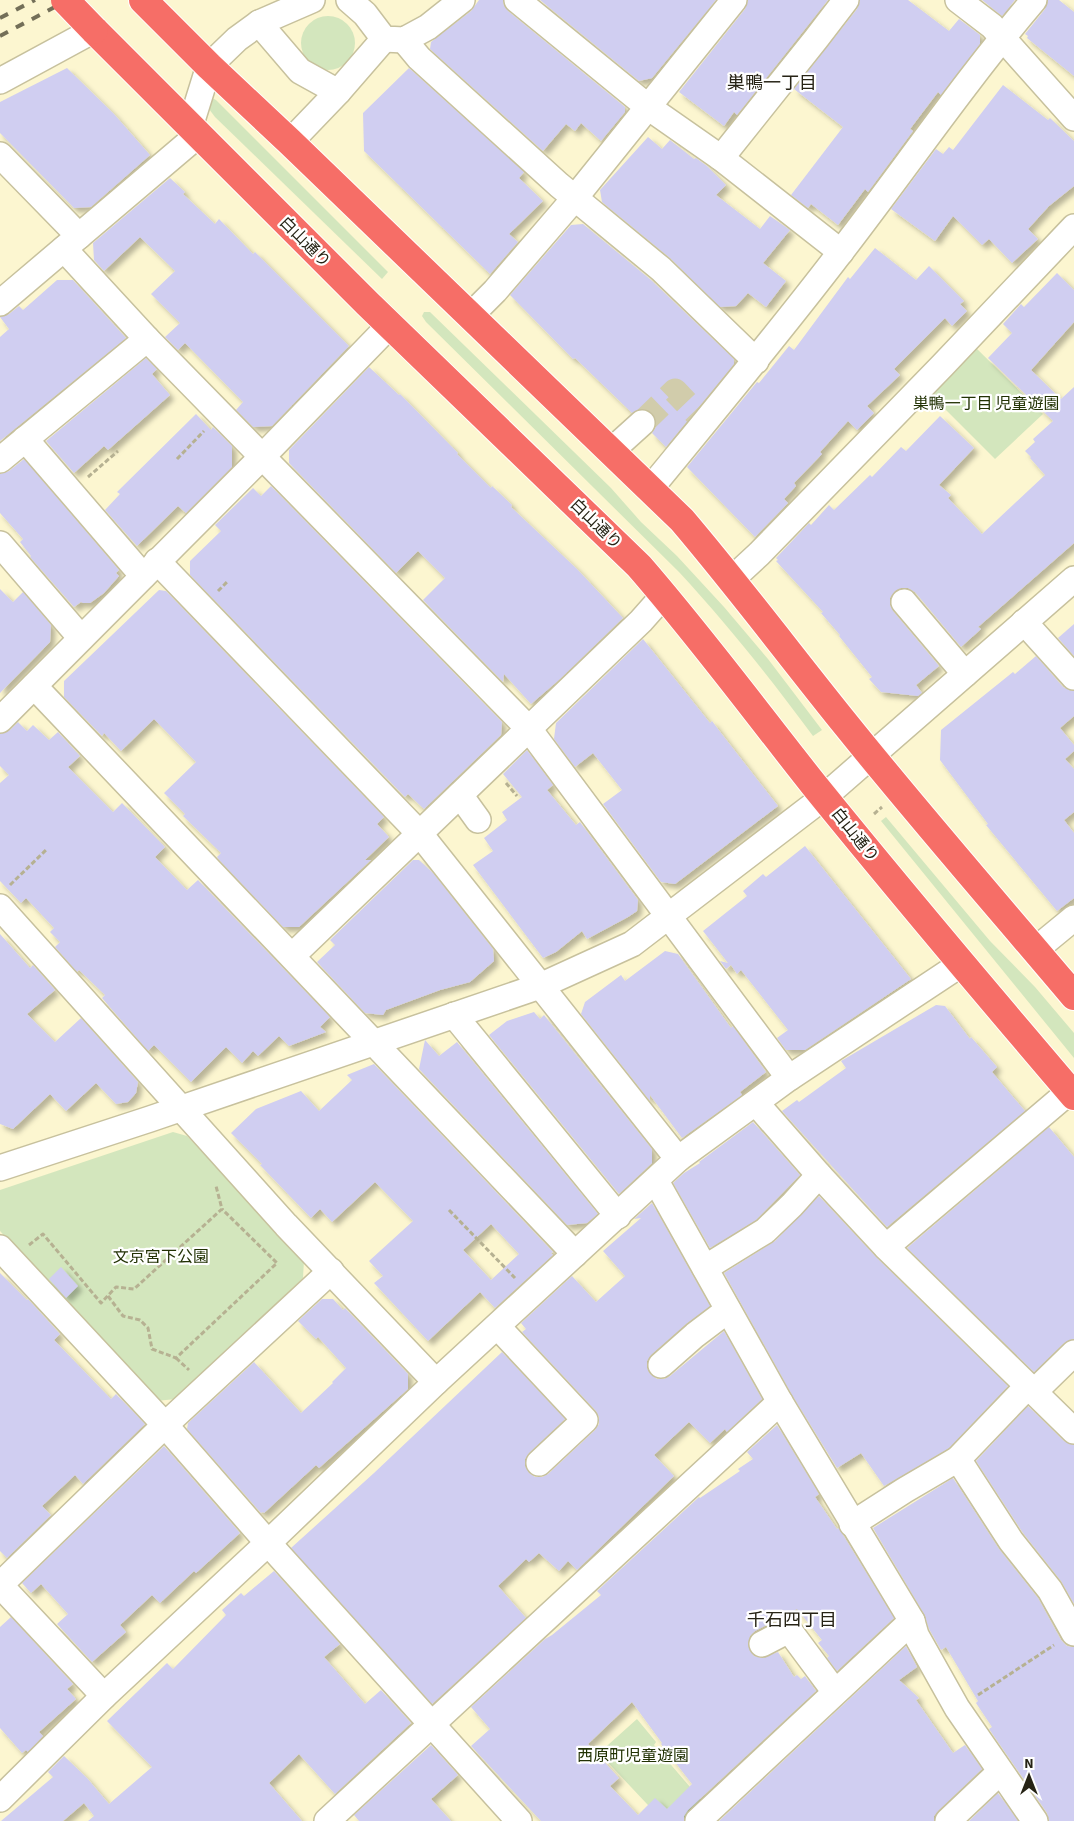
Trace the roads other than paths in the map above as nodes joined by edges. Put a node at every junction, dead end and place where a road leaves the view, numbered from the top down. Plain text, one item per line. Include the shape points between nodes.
1 (65, 0) edge
2 (312, 0) edge
3 (349, 0) edge
4 (462, 0) edge
5 (517, 0) edge
6 (734, 0) edge
7 (846, 0) edge
8 (958, 0) edge
9 (1034, 0) edge
10 (148, 6) edge
11 (259, 23) junction
12 (94, 30) junction
13 (1002, 37) junction
14 (394, 39) junction
15 (209, 66) junction
16 (0, 81) edge
17 (338, 92) junction
18 (648, 107) junction
19 (1074, 118) edge
20 (194, 131) junction
21 (290, 142) junction
22 (0, 155) edge
23 (721, 158) junction
24 (574, 198) junction
25 (1074, 227) edge
26 (72, 242) junction
27 (841, 252) junction
28 (0, 303) edge
29 (470, 316) junction
30 (390, 325) junction
31 (147, 339) junction
32 (756, 361) junction
33 (642, 423) tunnel mouth
34 (24, 439) junction
35 (611, 451) junction
36 (262, 457) junction
37 (0, 460) edge
38 (650, 488) junction
39 (0, 544) edge
40 (150, 568) junction
41 (732, 579) junction
42 (1074, 579) edge
43 (664, 595) junction
44 (904, 602) dead end
45 (1024, 622) junction
46 (81, 638) junction
47 (965, 674) junction
48 (1074, 677) edge
49 (34, 686) junction
50 (0, 720) edge
51 (529, 729) junction
52 (872, 756) junction
53 (460, 795) junction
54 (824, 797) junction
55 (478, 820) dead end
56 (420, 834) junction
57 (4, 897) edge
58 (668, 917) junction
59 (1074, 918) edge
60 (1035, 950) junction
61 (292, 956) junction
62 (961, 964) junction
63 (540, 986) junction
64 (1074, 996) edge
65 (454, 1015) junction
66 (374, 1043) junction
67 (789, 1078) junction
68 (1072, 1093) edge
69 (756, 1103) junction
70 (182, 1108) junction
71 (678, 1159) junction
72 (0, 1168) edge
73 (819, 1175) junction
74 (656, 1181) junction
75 (618, 1216) junction
76 (886, 1247) junction
77 (4, 1253) edge
78 (575, 1254) junction
79 (705, 1268) junction
80 (331, 1271) junction
81 (728, 1310) junction
82 (498, 1327) junction
83 (1074, 1353) edge
84 (661, 1365) dead end
85 (436, 1382) junction
86 (1031, 1389) junction
87 (780, 1402) junction
88 (165, 1425) junction
89 (1074, 1431) edge
90 (958, 1458) junction
91 (539, 1463) dead end
92 (852, 1524) junction
93 (268, 1543) junction
94 (0, 1585) edge
95 (912, 1621) junction
96 (1074, 1633) edge
97 (762, 1644) dead end
98 (836, 1692) junction
99 (104, 1696) junction
100 (432, 1726) junction
101 (1000, 1772) junction
102 (0, 1799) edge
103 (328, 1821) edge
104 (519, 1821) edge
105 (698, 1821) edge
106 (948, 1821) edge
107 (1035, 1821) edge

1 - 12 highway, 白山通り, bridge
2 - 11 street
3 - 14 street
4 - 14 street via 428,26
5 - 18 street
6 - 18 street
7 - 23 street
8 - 13 street
9 - 13 street
10 - 15 highway
11 - 15 street
11 - 17 street via 300,71
12 - 16 street
12 - 20 highway, 白山通り
13 - 19 street
13 - 27 street
14 - 17 street
14 - 24 street via 420,58
15 - 20 street
15 - 21 highway
17 - 21 street
18 - 23 street
18 - 24 street
20 - 26 street
20 - 30 highway, 白山通り
21 - 29 highway
22 - 26 street
23 - 27 street
24 - 29 street
24 - 32 street via 661,269
25 - 41 street
26 - 28 street
26 - 31 street
27 - 32 street
29 - 35 highway
30 - 36 street
30 - 43 highway, 白山通り via 639,566
31 - 34 street
31 - 36 street
32 - 38 street via 701,418
33 - 35 street
34 - 37 street
34 - 40 street via 70,492
35 - 38 highway
36 - 40 street
36 - 51 street
38 - 41 highway
39 - 46 street
40 - 46 street
40 - 56 street
41 - 52 highway
42 - 45 street
43 - 51 street
43 - 54 highway, 白山通り
44 - 47 street
45 - 47 street
45 - 48 street
46 - 49 street
47 - 52 street
49 - 50 street
49 - 61 street
51 - 53 street
51 - 58 street
52 - 54 street
52 - 60 highway
53 - 55 street
53 - 56 street
54 - 58 street
54 - 62 highway, 白山通り
56 - 61 street
56 - 63 street
57 - 70 street
58 - 63 street via 632,944
58 - 67 street
59 - 60 street
60 - 64 highway
61 - 66 street
62 - 67 street
62 - 68 highway, 白山通り
63 - 65 street
63 - 71 street
65 - 66 street
65 - 75 street
66 - 70 street
66 - 78 street
67 - 69 street
68 - 76 street
69 - 71 street
69 - 73 street
70 - 72 street
70 - 80 street
71 - 74 street
73 - 76 street
73 - 79 street via 765,1231
74 - 75 street
74 - 79 street
75 - 78 street
76 - 86 street
77 - 88 street
78 - 82 street
79 - 81 street
80 - 85 street
80 - 88 street
81 - 84 street
81 - 87 street
82 - 85 street
82 - 91 street via 585,1420
83 - 86 street
85 - 93 street
86 - 89 street
86 - 90 street
87 - 92 street
87 - 100 street
88 - 93 street
88 - 94 street
90 - 92 street
90 - 96 street via 1011,1541 1050,1590
92 - 95 street
93 - 99 street
93 - 100 street
94 - 99 street
95 - 98 street
95 - 101 street via 916,1635 957,1708
97 - 98 street via 789,1630
98 - 105 street
99 - 102 street
100 - 103 street
100 - 104 street
101 - 106 street
101 - 107 street

